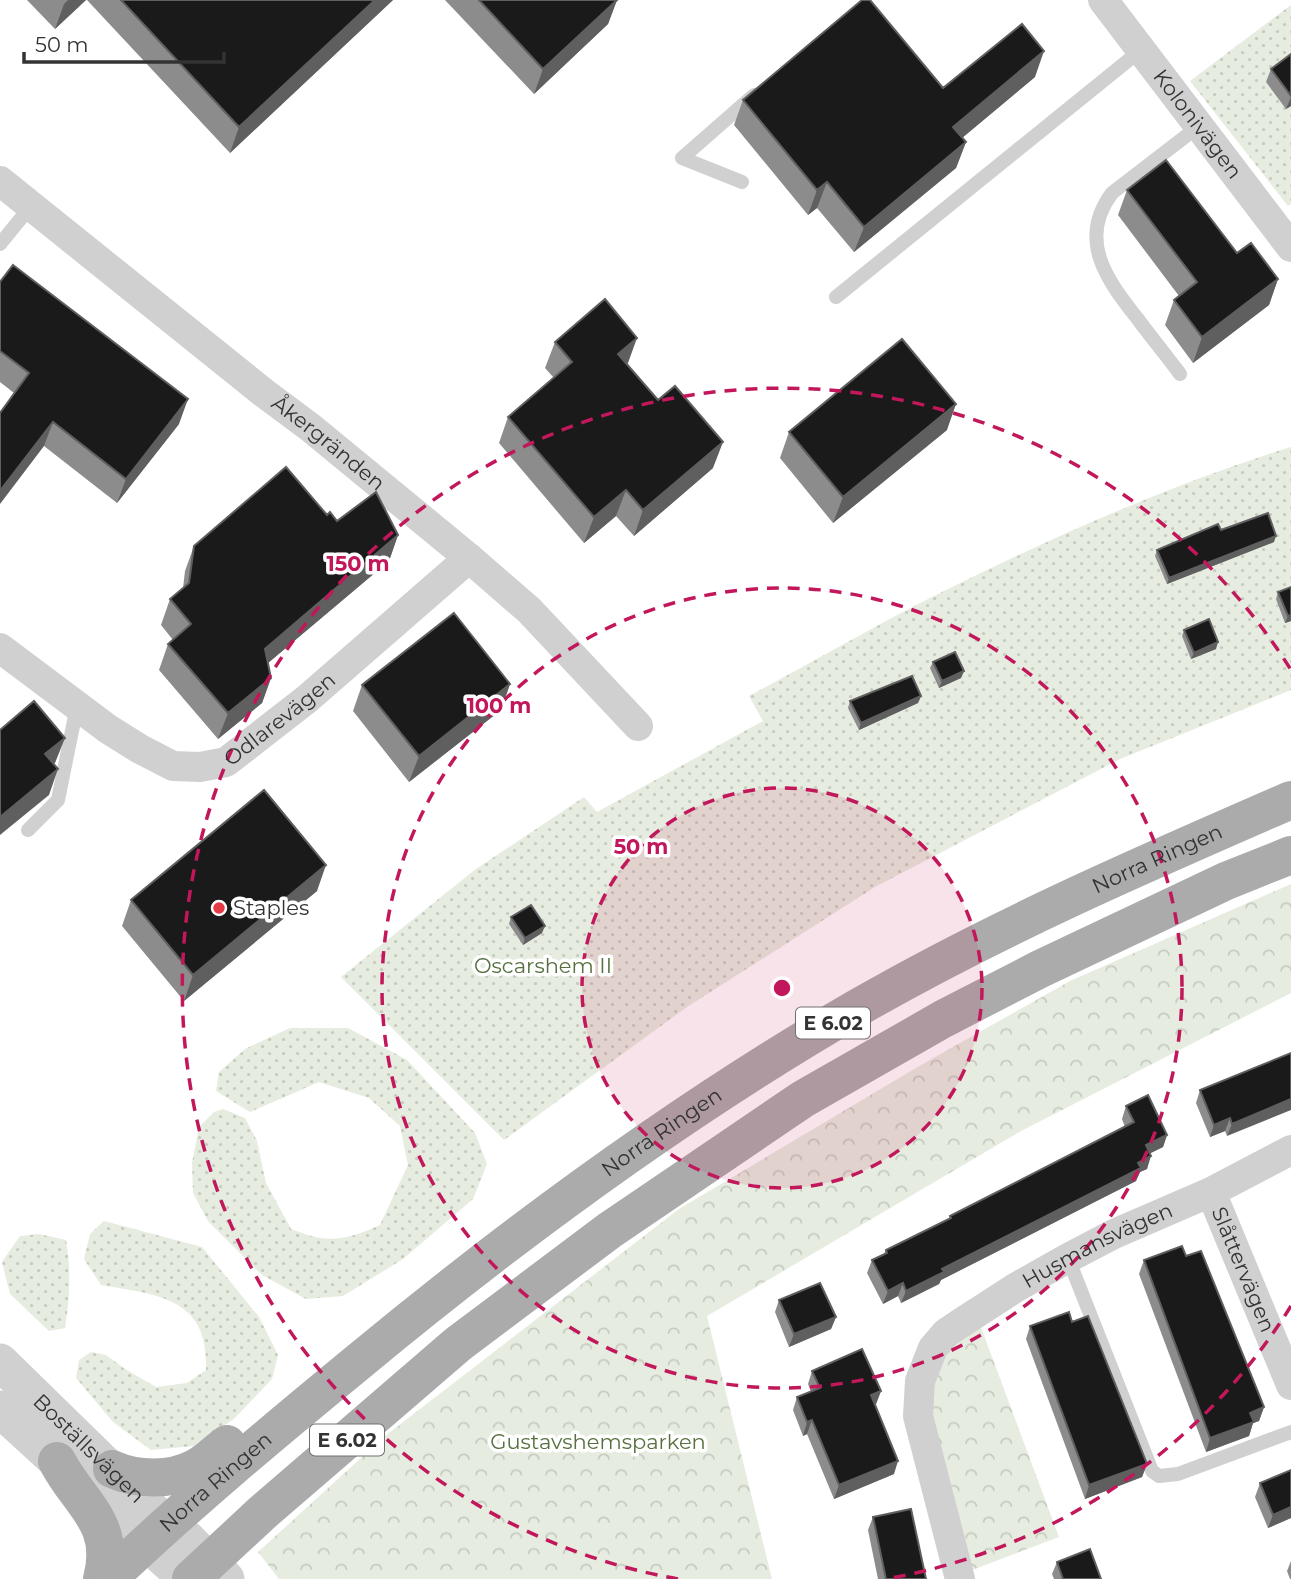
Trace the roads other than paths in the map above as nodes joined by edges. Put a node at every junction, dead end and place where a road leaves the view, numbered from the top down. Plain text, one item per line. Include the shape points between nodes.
1 (1103, 0) edge
2 (1141, 50) junction
3 (762, 88) edge
4 (1199, 126) junction
5 (0, 181) edge
6 (742, 182) dead end
7 (31, 206) junction
8 (0, 244) edge
9 (1291, 247) edge
10 (836, 297) dead end
11 (1180, 374) dead end
12 (469, 558) junction
13 (0, 648) edge
14 (77, 706) junction
15 (638, 726) dead end
16 (1291, 800) edge
17 (28, 830) dead end
18 (1291, 855) edge
19 (1291, 1150) edge
20 (1211, 1192) junction
21 (1068, 1258) junction
22 (0, 1362) edge
23 (340, 1377) junction
24 (1291, 1385) edge
25 (0, 1409) edge
26 (1291, 1432) edge
27 (57, 1461) junction
28 (112, 1469) junction
29 (179, 1558) edge
30 (103, 1579) edge
31 (108, 1579) edge
32 (960, 1579) edge

1 - 2 street, Kolonivägen
2 - 4 street, Kolonivägen
2 - 10 lane
3 - 6 lane via 682,158
4 - 9 street, Kolonivägen
4 - 11 lane via 1112,193 1101,208 1097,226 1101,266
5 - 7 street, Åkergränden
7 - 8 lane
7 - 12 street, Åkergränden
12 - 14 street, Odlarevägen via 318,691 226,762 173,766
12 - 15 street, Åkergränden via 529,610
13 - 14 street, Odlarevägen
14 - 17 lane via 58,800
16 - 23 main road, Norra Ringen / E 6.02 via 1085,890 856,1009 578,1189
18 - 29 main road, Norra Ringen / E 6.02 via 1028,975 803,1099 610,1230 458,1344 236,1536
19 - 20 street, Husmansvägen
20 - 21 street, Husmansvägen
20 - 24 street, Slåttervägen
21 - 26 lane via 1152,1471 1159,1476 1178,1474
21 - 32 street, Husmansvägen via 946,1333 925,1368 918,1416
22 - 28 street, Boställsvägen
23 - 28 main road via 298,1385 192,1470 150,1477 123,1475
23 - 29 main road, Norra Ringen / E 6.02 via 235,1464
25 - 27 street, Boställsvägen
27 - 29 street, Boställsvägen via 76,1471
27 - 30 main road via 102,1528 106,1547
28 - 29 street, Boställsvägen
29 - 31 main road, Norra Ringen / E 6.02

